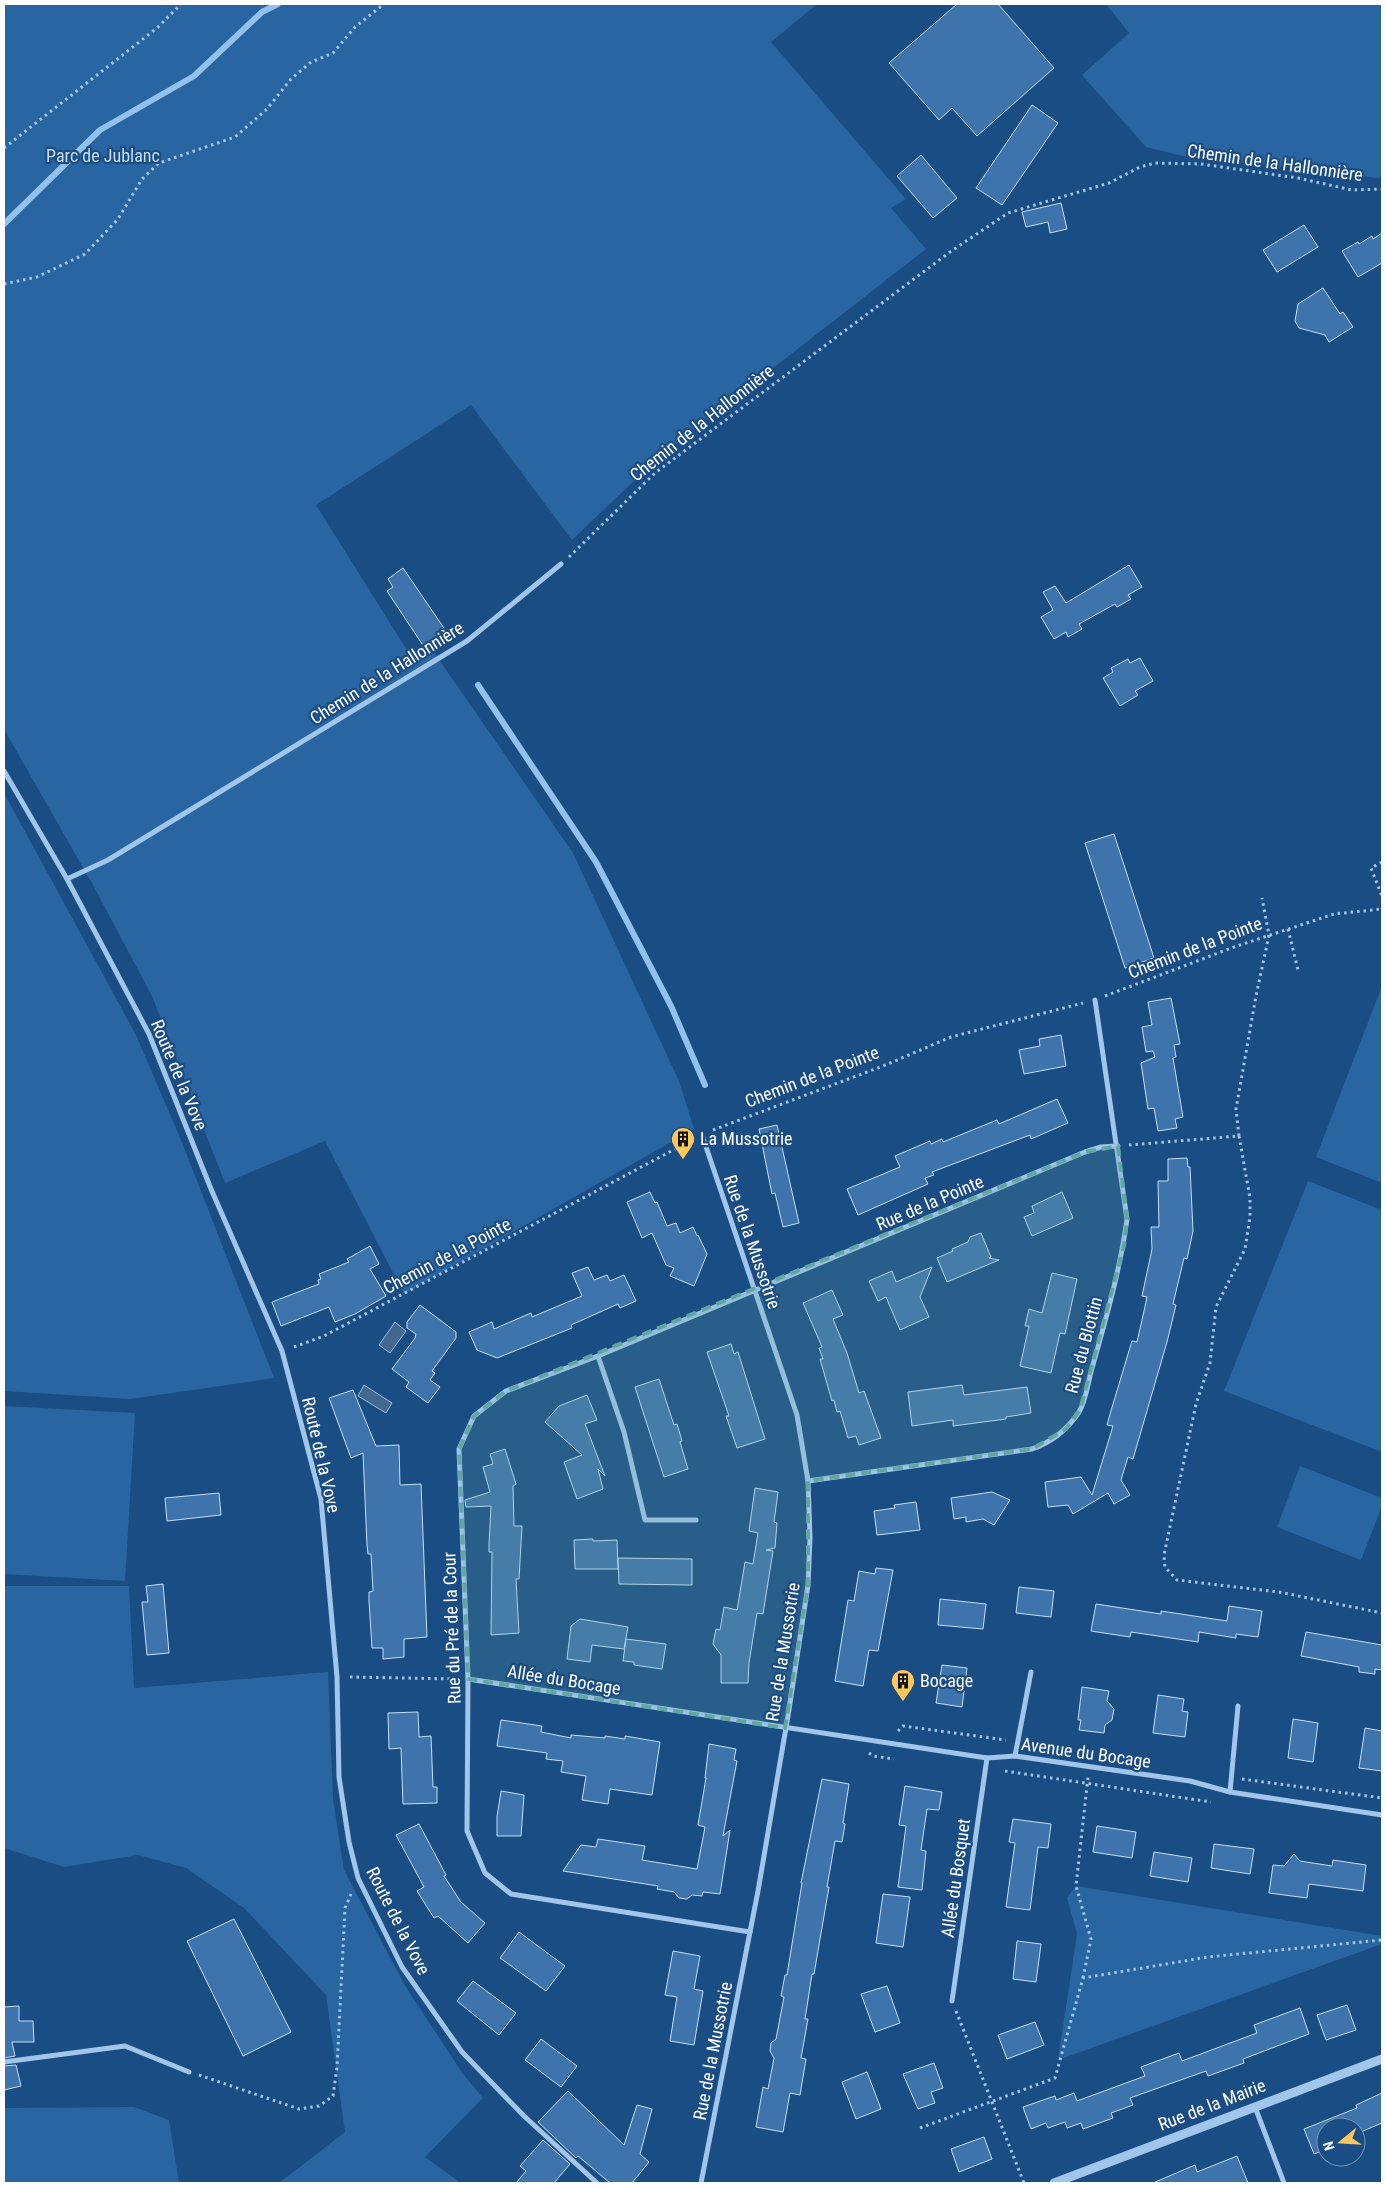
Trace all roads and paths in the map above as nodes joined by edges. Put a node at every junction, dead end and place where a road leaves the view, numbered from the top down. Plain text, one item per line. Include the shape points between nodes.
1 (181, 4) edge
2 (384, 4) edge
3 (4, 148) edge
4 (1382, 189) edge
5 (4, 284) edge
6 (561, 564) joint
7 (4, 771) edge
8 (1382, 862) edge
9 (67, 879) junction
10 (1382, 896) edge
11 (1262, 898) dead end
12 (1382, 909) edge
13 (1288, 928) junction
14 (1269, 935) junction
15 (1298, 970) dead end
16 (1095, 1000) junction
17 (702, 1135) junction
18 (1239, 1136) junction
19 (1118, 1146) junction
20 (755, 1291) junction
21 (282, 1351) junction
22 (598, 1356) junction
23 (808, 1481) junction
24 (696, 1520) dead end
25 (1382, 1613) edge
26 (1031, 1672) dead end
27 (337, 1677) junction
28 (468, 1679) junction
29 (1238, 1706) dead end
30 (785, 1728) junction
31 (864, 1739) junction
32 (1015, 1756) junction
33 (987, 1758) junction
34 (901, 1759) dead end
35 (986, 1768) junction
36 (1090, 1768) junction
37 (1086, 1784) junction
38 (1230, 1792) junction
39 (1214, 1802) dead end
40 (1382, 1815) edge
41 (358, 1878) junction
42 (750, 1932) junction
43 (1382, 1940) edge
44 (1083, 1978) junction
45 (952, 2001) joint
46 (1382, 2059) edge
47 (4, 2062) edge
48 (189, 2072) joint
49 (991, 2101) junction
50 (1255, 2106) junction
51 (920, 2128) dead end
52 (597, 2183) edge
53 (701, 2183) edge
54 (1024, 2183) edge
55 (1054, 2183) edge
56 (1284, 2183) edge

1 - 3 path via 157,28
2 - 5 path via 355,28 333,53 311,62 291,78 267,109 235,137 160,163 142,179 118,219 85,254 37,277
4 - 6 path, Chemin de la Hallonnière via 1352,190 1298,178 1201,164 1155,163 1109,183 1008,213 950,252 655,472
6 - 9 street, Chemin de la Hallonnière via 467,640 108,860
7 - 9 street, Route de la Vove
8 - 10 path via 1371,868
9 - 21 street, Route de la Vove via 149,1034
11 - 14 path
12 - 13 path, Chemin de la Pointe via 1334,914
13 - 14 path, Chemin de la Pointe
13 - 15 path
14 - 16 path, Chemin de la Pointe
14 - 18 path via 1236,1108
16 - 17 path, Chemin de la Pointe via 951,1037
16 - 19 street, Rue du Blottin
17 - 20 street, Rue de la Mussotrie
17 - 21 path, Chemin de la Pointe via 324,1336
18 - 19 path
18 - 25 path via 1250,1198 1245,1249 1216,1307 1210,1362 1196,1404 1164,1555 1165,1567 1177,1580 1279,1592
19 - 20 street, Rue de la Pointe via 1086,1152
19 - 23 street, Rue du Blottin via 1127,1219 1124,1246 1080,1410 1066,1429 1046,1444 1032,1449
20 - 22 street, Rue du Pré de la Cour
20 - 23 street, Rue de la Mussotrie via 796,1415
21 - 27 street, Route de la Vove via 321,1499
22 - 24 street via 624,1432 645,1520
22 - 28 street, Rue du Pré de la Cour via 506,1391 474,1416 458,1449
23 - 30 street, Rue de la Mussotrie via 808,1585
26 - 32 street
27 - 28 path
27 - 41 street, Route de la Vove via 339,1777
28 - 30 street, Allée du Bocage
28 - 42 street, Rue du Pré de la Cour via 467,1831 485,1873 511,1894
29 - 38 street
30 - 31 street, Avenue du Bocage
30 - 42 street, Rue de la Mussotrie
31 - 33 street, Avenue du Bocage
31 - 34 path via 873,1756
32 - 33 street, Avenue du Bocage
32 - 36 street, Avenue du Bocage
33 - 35 street, Allée du Bosquet
35 - 37 path
35 - 45 street, Allée du Bosquet
36 - 37 path
36 - 38 street, Avenue du Bocage via 1190,1781
37 - 39 path
37 - 44 path via 1076,1886 1090,1939
38 - 40 street, Avenue du Bocage
41 - 48 path via 346,1908 338,2067 333,2096 318,2106 299,2109
41 - 52 street, Route de la Vove via 402,1966 462,2052 524,2116
42 - 53 street, Rue de la Mussotrie
43 - 44 path via 1208,1957
44 - 49 path via 1055,2078
45 - 49 path
46 - 50 street, Rue de la Mairie
47 - 48 street via 125,2046
49 - 51 path
49 - 54 path
50 - 55 street, Rue de la Mairie
50 - 56 street

